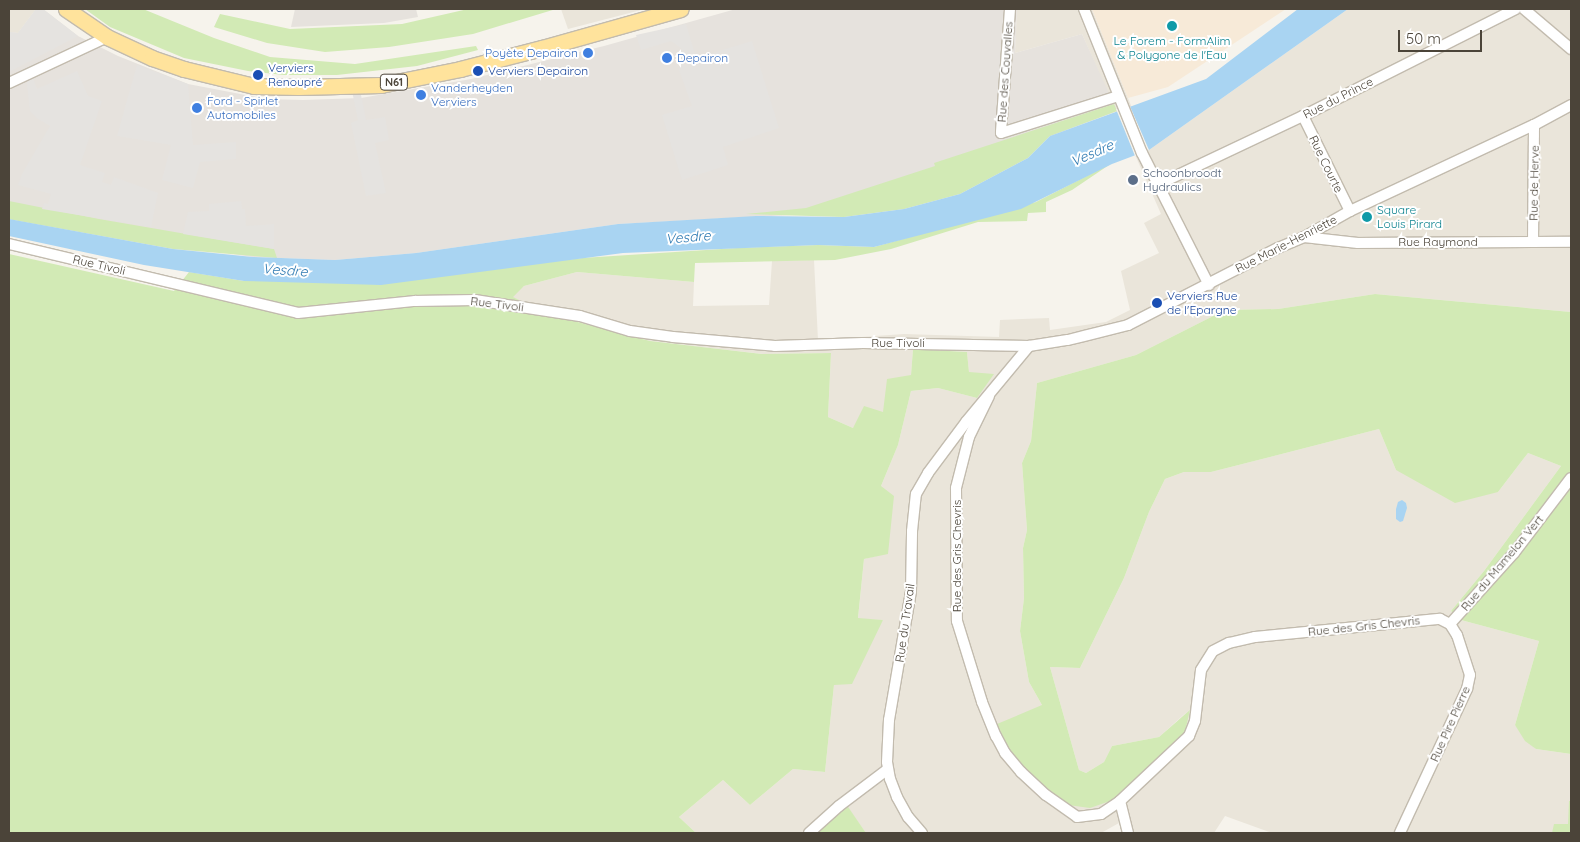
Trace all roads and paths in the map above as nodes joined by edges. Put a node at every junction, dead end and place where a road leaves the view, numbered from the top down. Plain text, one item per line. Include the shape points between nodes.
1 (66, 9) edge
2 (681, 9) edge
3 (1010, 9) edge
4 (1084, 9) edge
5 (1516, 9) edge
6 (1524, 9) edge
7 (107, 38) junction
8 (1571, 49) edge
9 (9, 83) edge
10 (1119, 99) junction
11 (1571, 105) edge
12 (1302, 116) junction
13 (1534, 124) junction
14 (1159, 184) junction
15 (1350, 211) junction
16 (1304, 237) junction
17 (1533, 242) junction
18 (1571, 242) edge
19 (9, 244) edge
20 (1208, 285) junction
21 (991, 345) joint
22 (1029, 346) junction
23 (989, 396) junction
24 (1571, 478) edge
25 (1450, 624) junction
26 (888, 769) junction
27 (1120, 801) junction
28 (809, 833) edge
29 (922, 833) edge
30 (1128, 833) edge
31 (1400, 833) edge

1 - 7 main road, N61
2 - 7 main road, N61 via 460,69 381,85 254,86 184,69
3 - 10 street, Rue des Couvalles via 1001,133
4 - 10 street
5 - 12 street, Rue du Prince
6 - 8 street
7 - 9 street
10 - 14 street
11 - 13 street, Rue Marie-Henriette
12 - 14 street, Rue du Prince
12 - 15 street, Rue Courte
13 - 15 street, Rue Marie-Henriette
13 - 17 street, Rue de Herve
14 - 20 street
15 - 16 street, Rue Marie-Henriette
16 - 17 street, Rue Raymond via 1358,243
16 - 20 street, Rue Marie-Henriette
17 - 18 street, Rue Raymond
19 - 21 street, Rue Tivoli via 298,313 415,301 475,300 580,316 630,331 776,346 863,342
20 - 22 street, Rue Marie-Henriette via 1128,325
21 - 22 street, Rue Marie-Henriette
22 - 23 street
23 - 26 street, Rue du Travail via 960,430 916,494 911,591 889,720
23 - 27 street, Rue des Gris Chevris via 969,437 956,488 957,621 982,702 1005,753 1021,772 1062,808 1077,816 1092,817 1112,809
24 - 25 street, Rue du Mamelon Vert via 1514,553
25 - 27 street, Rue des Gris Chevris via 1440,619 1255,637 1229,643 1213,651 1201,670 1195,721 1189,736
25 - 31 street, Rue Pire Pierre via 1457,635 1470,675 1468,690
26 - 28 street
26 - 29 street, Rue du Travail via 897,797
27 - 30 street

